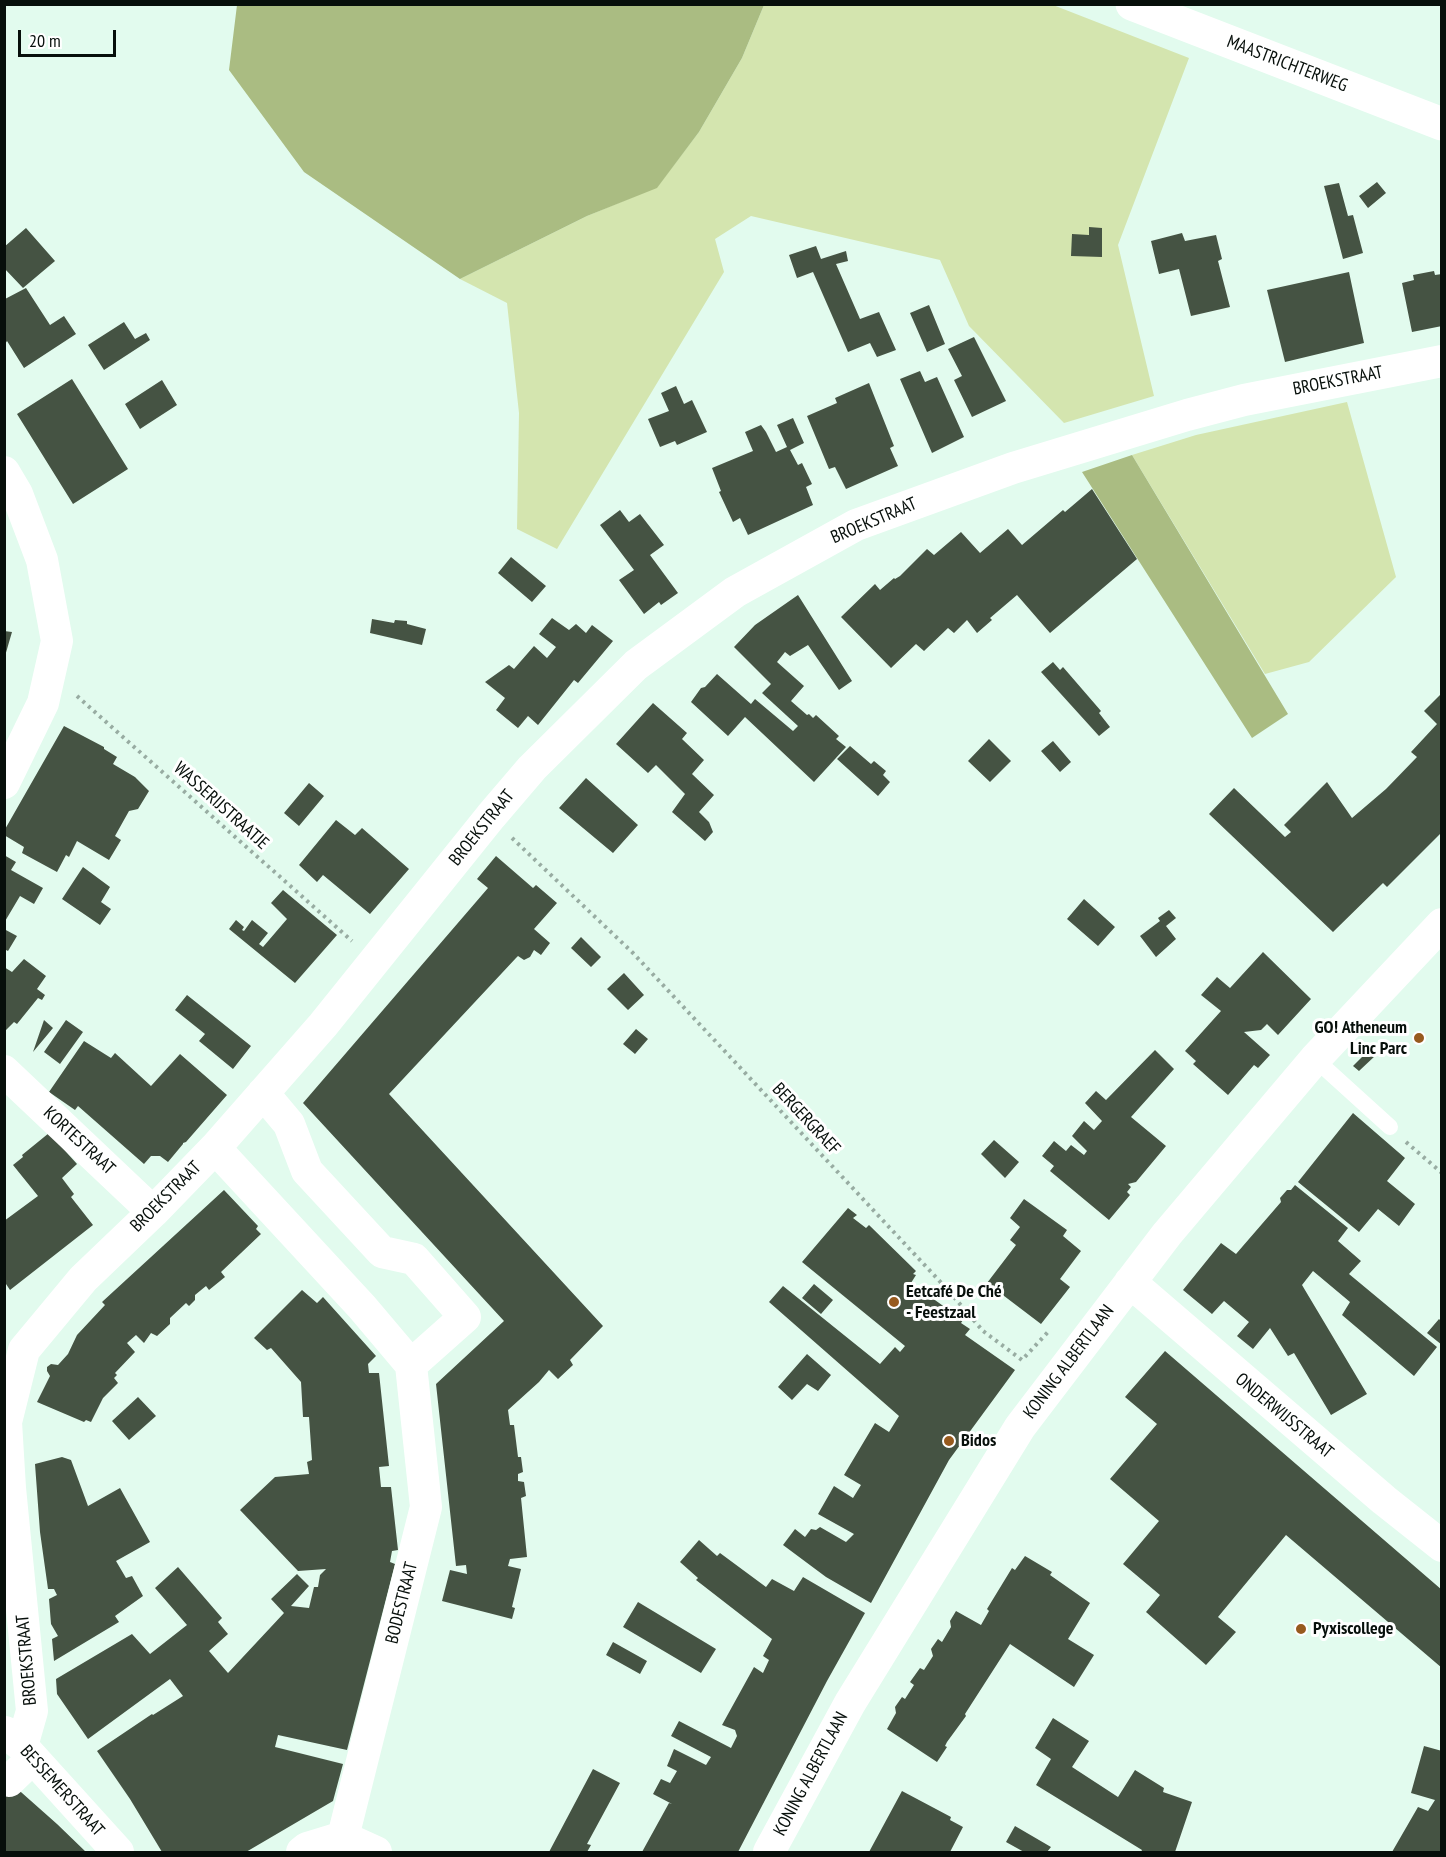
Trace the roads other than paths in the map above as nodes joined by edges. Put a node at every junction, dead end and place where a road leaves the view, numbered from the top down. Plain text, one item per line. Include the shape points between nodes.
1 (1132, 4) edge
2 (1442, 124) edge
3 (1442, 361) edge
4 (4, 472) edge
5 (4, 783) edge
6 (1442, 924) edge
7 (1315, 1059) junction
8 (4, 1071) edge
9 (263, 1093) junction
10 (1390, 1127) road end
11 (215, 1148) junction
12 (153, 1212) junction
13 (1130, 1282) junction
14 (411, 1365) junction
15 (1442, 1546) edge
16 (20, 1745) edge
17 (9, 1781) dead end
18 (343, 1837) junction
19 (118, 1852) edge
20 (302, 1852) edge
21 (376, 1852) edge
22 (769, 1852) edge

1 - 2 main road, MAASTRICHTERWEG
3 - 9 street, BROEKSTRAAT via 1244,400 1013,468 856,525 735,592 636,665 532,768
4 - 5 street via 17,494 42,560 57,641 43,703
6 - 7 street, KONING ALBERTLAAN
7 - 10 lane
7 - 13 street, KONING ALBERTLAAN
8 - 12 street, KORTESTRAAT
9 - 11 street, BROEKSTRAAT
9 - 14 street via 289,1124 307,1171 382,1252 414,1258 465,1317
11 - 12 street, BROEKSTRAAT
11 - 14 street
12 - 16 street, BROEKSTRAAT via 83,1279 24,1350 6,1422 32,1711
13 - 15 street, ONDERWIJSSTRAAT
13 - 22 street, KONING ALBERTLAAN via 1020,1427 967,1510 850,1703
14 - 18 street, BODESTRAAT via 426,1508
16 - 17 street
16 - 19 street, BESSEMERSTRAAT
18 - 20 street
18 - 21 street

